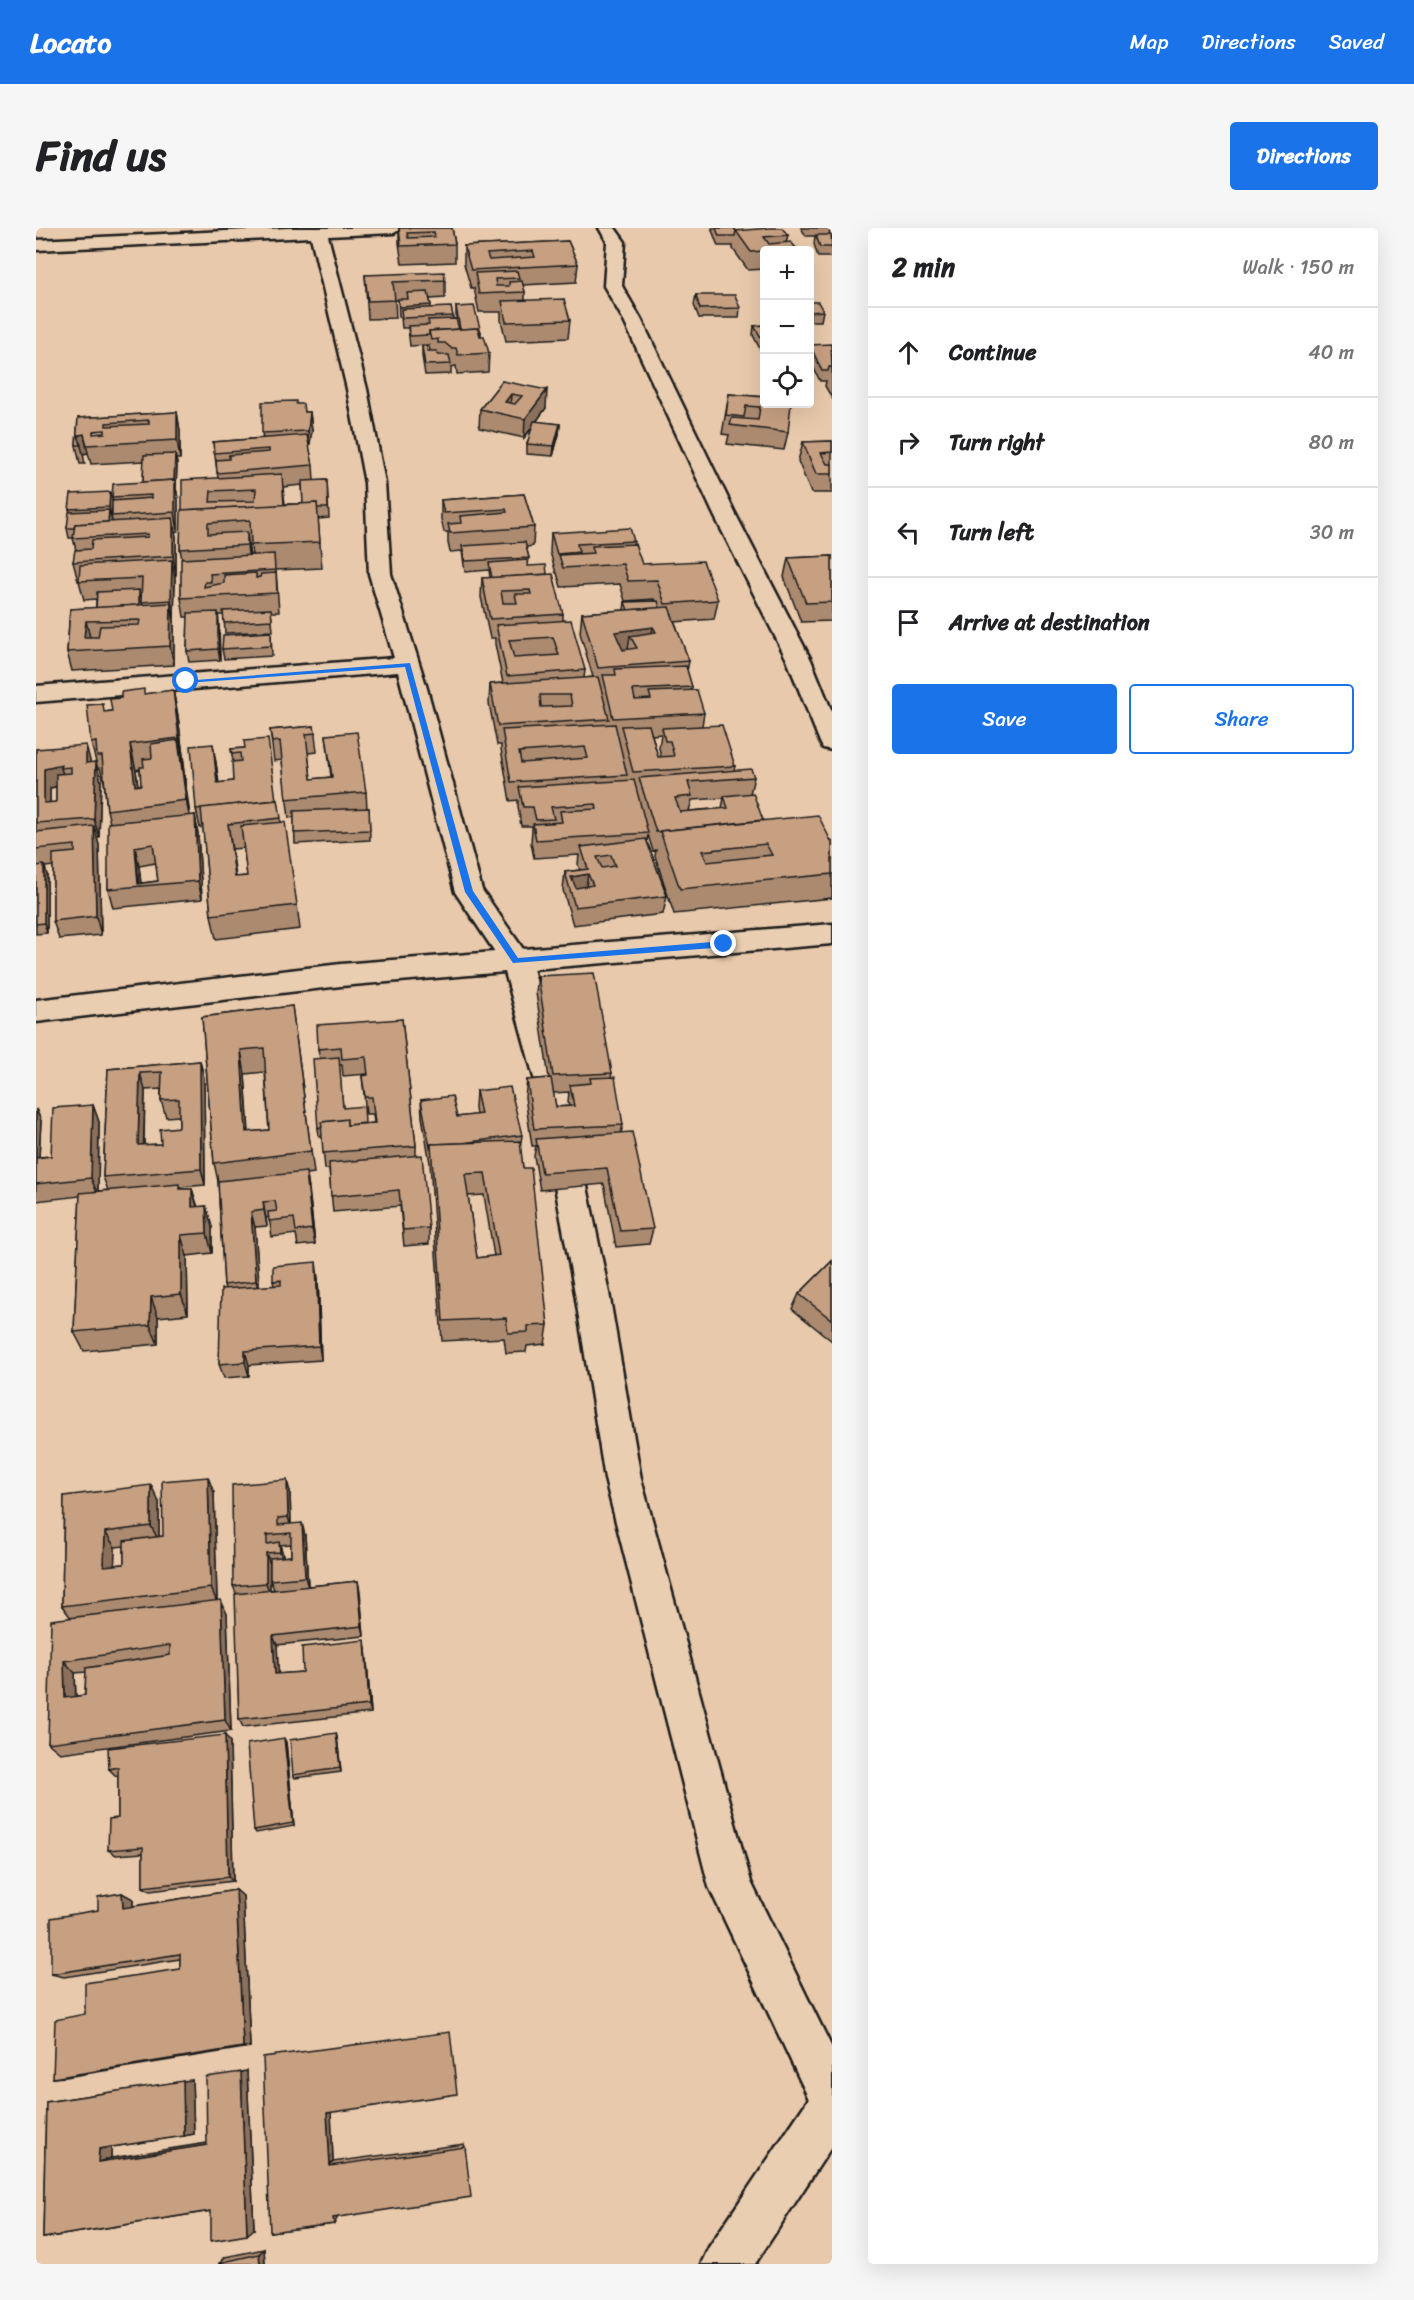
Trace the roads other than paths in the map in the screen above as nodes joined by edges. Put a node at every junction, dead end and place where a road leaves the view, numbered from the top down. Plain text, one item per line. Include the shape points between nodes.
1 (394, 228) edge
2 (607, 228) edge
3 (318, 232) junction
4 (36, 247) edge
5 (408, 664) junction
6 (36, 694) edge
7 (832, 742) edge
8 (832, 934) edge
9 (516, 961) junction
10 (36, 1011) edge
11 (832, 2098) edge
12 (832, 2104) edge
13 (726, 2264) edge

1 - 3 street
2 - 7 street via 616,242 613,285 799,660
3 - 4 street
3 - 5 street via 357,389 375,483 380,574
5 - 6 street
5 - 9 street via 469,892
8 - 9 street
9 - 10 street via 341,975
9 - 11 street via 551,1084 592,1293 622,1479 731,1887
12 - 13 street

